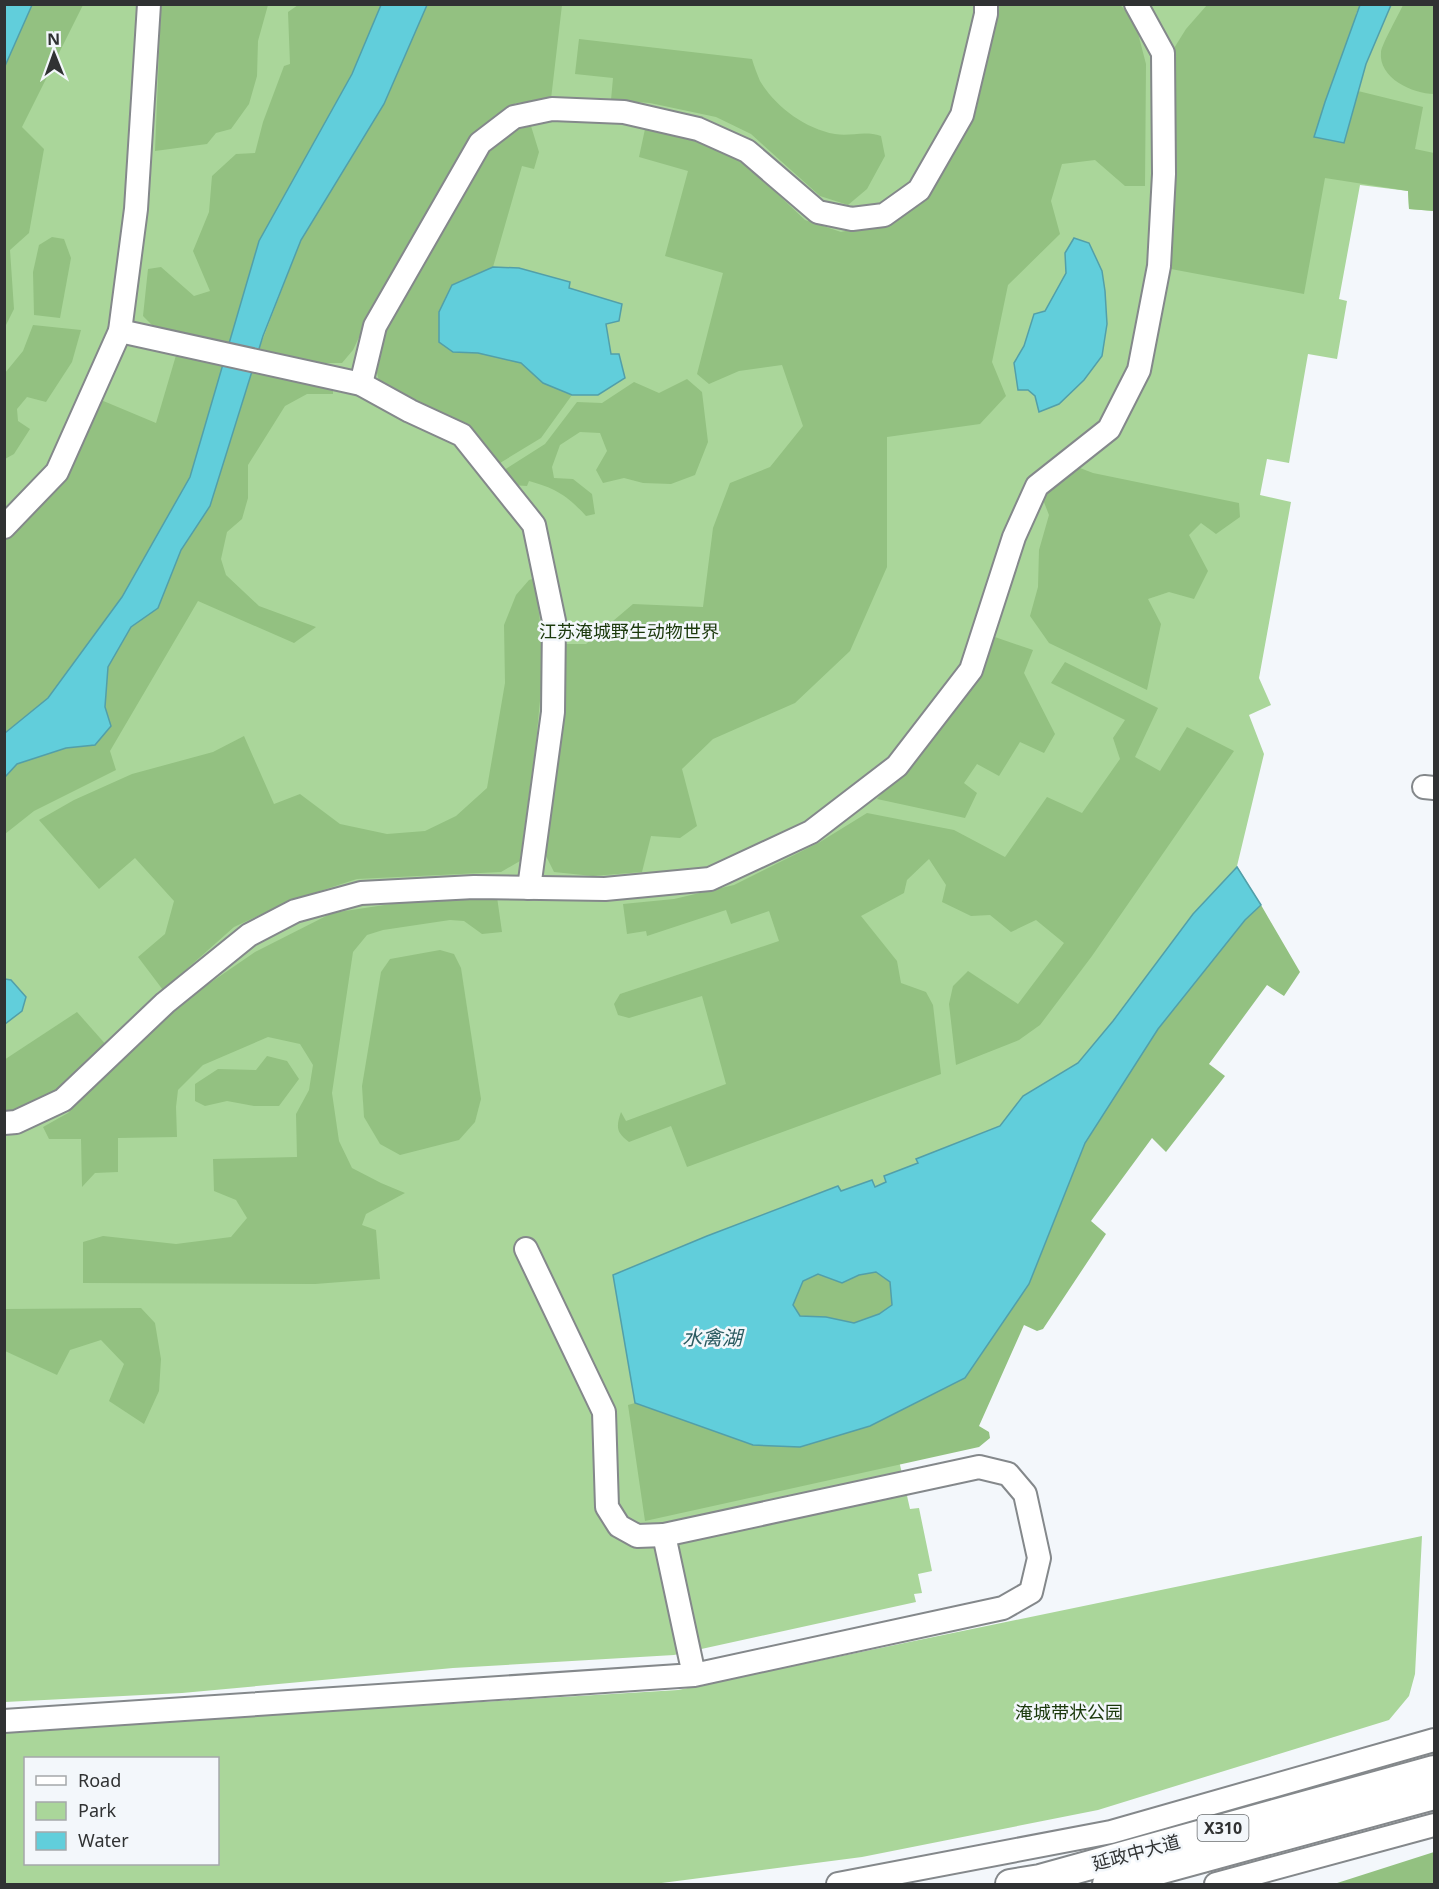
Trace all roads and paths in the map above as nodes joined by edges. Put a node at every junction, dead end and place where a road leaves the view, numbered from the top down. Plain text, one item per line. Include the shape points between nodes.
1 (149, 4) edge
2 (987, 4) edge
3 (1136, 4) edge
4 (120, 332) junction
5 (361, 384) junction
6 (4, 527) edge
7 (529, 888) junction
8 (4, 1123) edge
9 (526, 1249) dead end
10 (664, 1535) junction
11 (694, 1676) junction
12 (4, 1721) edge
13 (1434, 1740) edge
14 (1434, 1770) edge
15 (1434, 1796) edge
16 (1434, 1825) edge
17 (838, 1884) edge
18 (1010, 1884) edge
19 (1107, 1884) edge
20 (1216, 1884) edge

1 - 4 street via 136,208
2 - 5 street via 962,115 919,189 884,215 852,219 818,212 747,151 698,129 624,112 552,109 514,117 480,143 381,315
3 - 7 street via 1163,52 1164,174 1159,266 1139,370 1109,429 1036,486 1014,537 971,670 897,766 811,832 710,879 605,889
4 - 5 street
4 - 6 street via 57,472
5 - 7 street via 462,435 534,525 554,621 553,712
7 - 8 street via 361,892 295,911 249,935 165,1003 63,1100 16,1122
9 - 10 street via 604,1412 607,1507 619,1526 637,1536
10 - 11 street
10 - 11 street via 979,1467 1008,1474 1025,1494 1040,1558 1031,1592 1003,1608
11 - 12 street
13 - 17 street via 1111,1832
14 - 18 main road, 延政中大道 / X310
15 - 19 main road, 延政中大道 / X310
16 - 20 street

